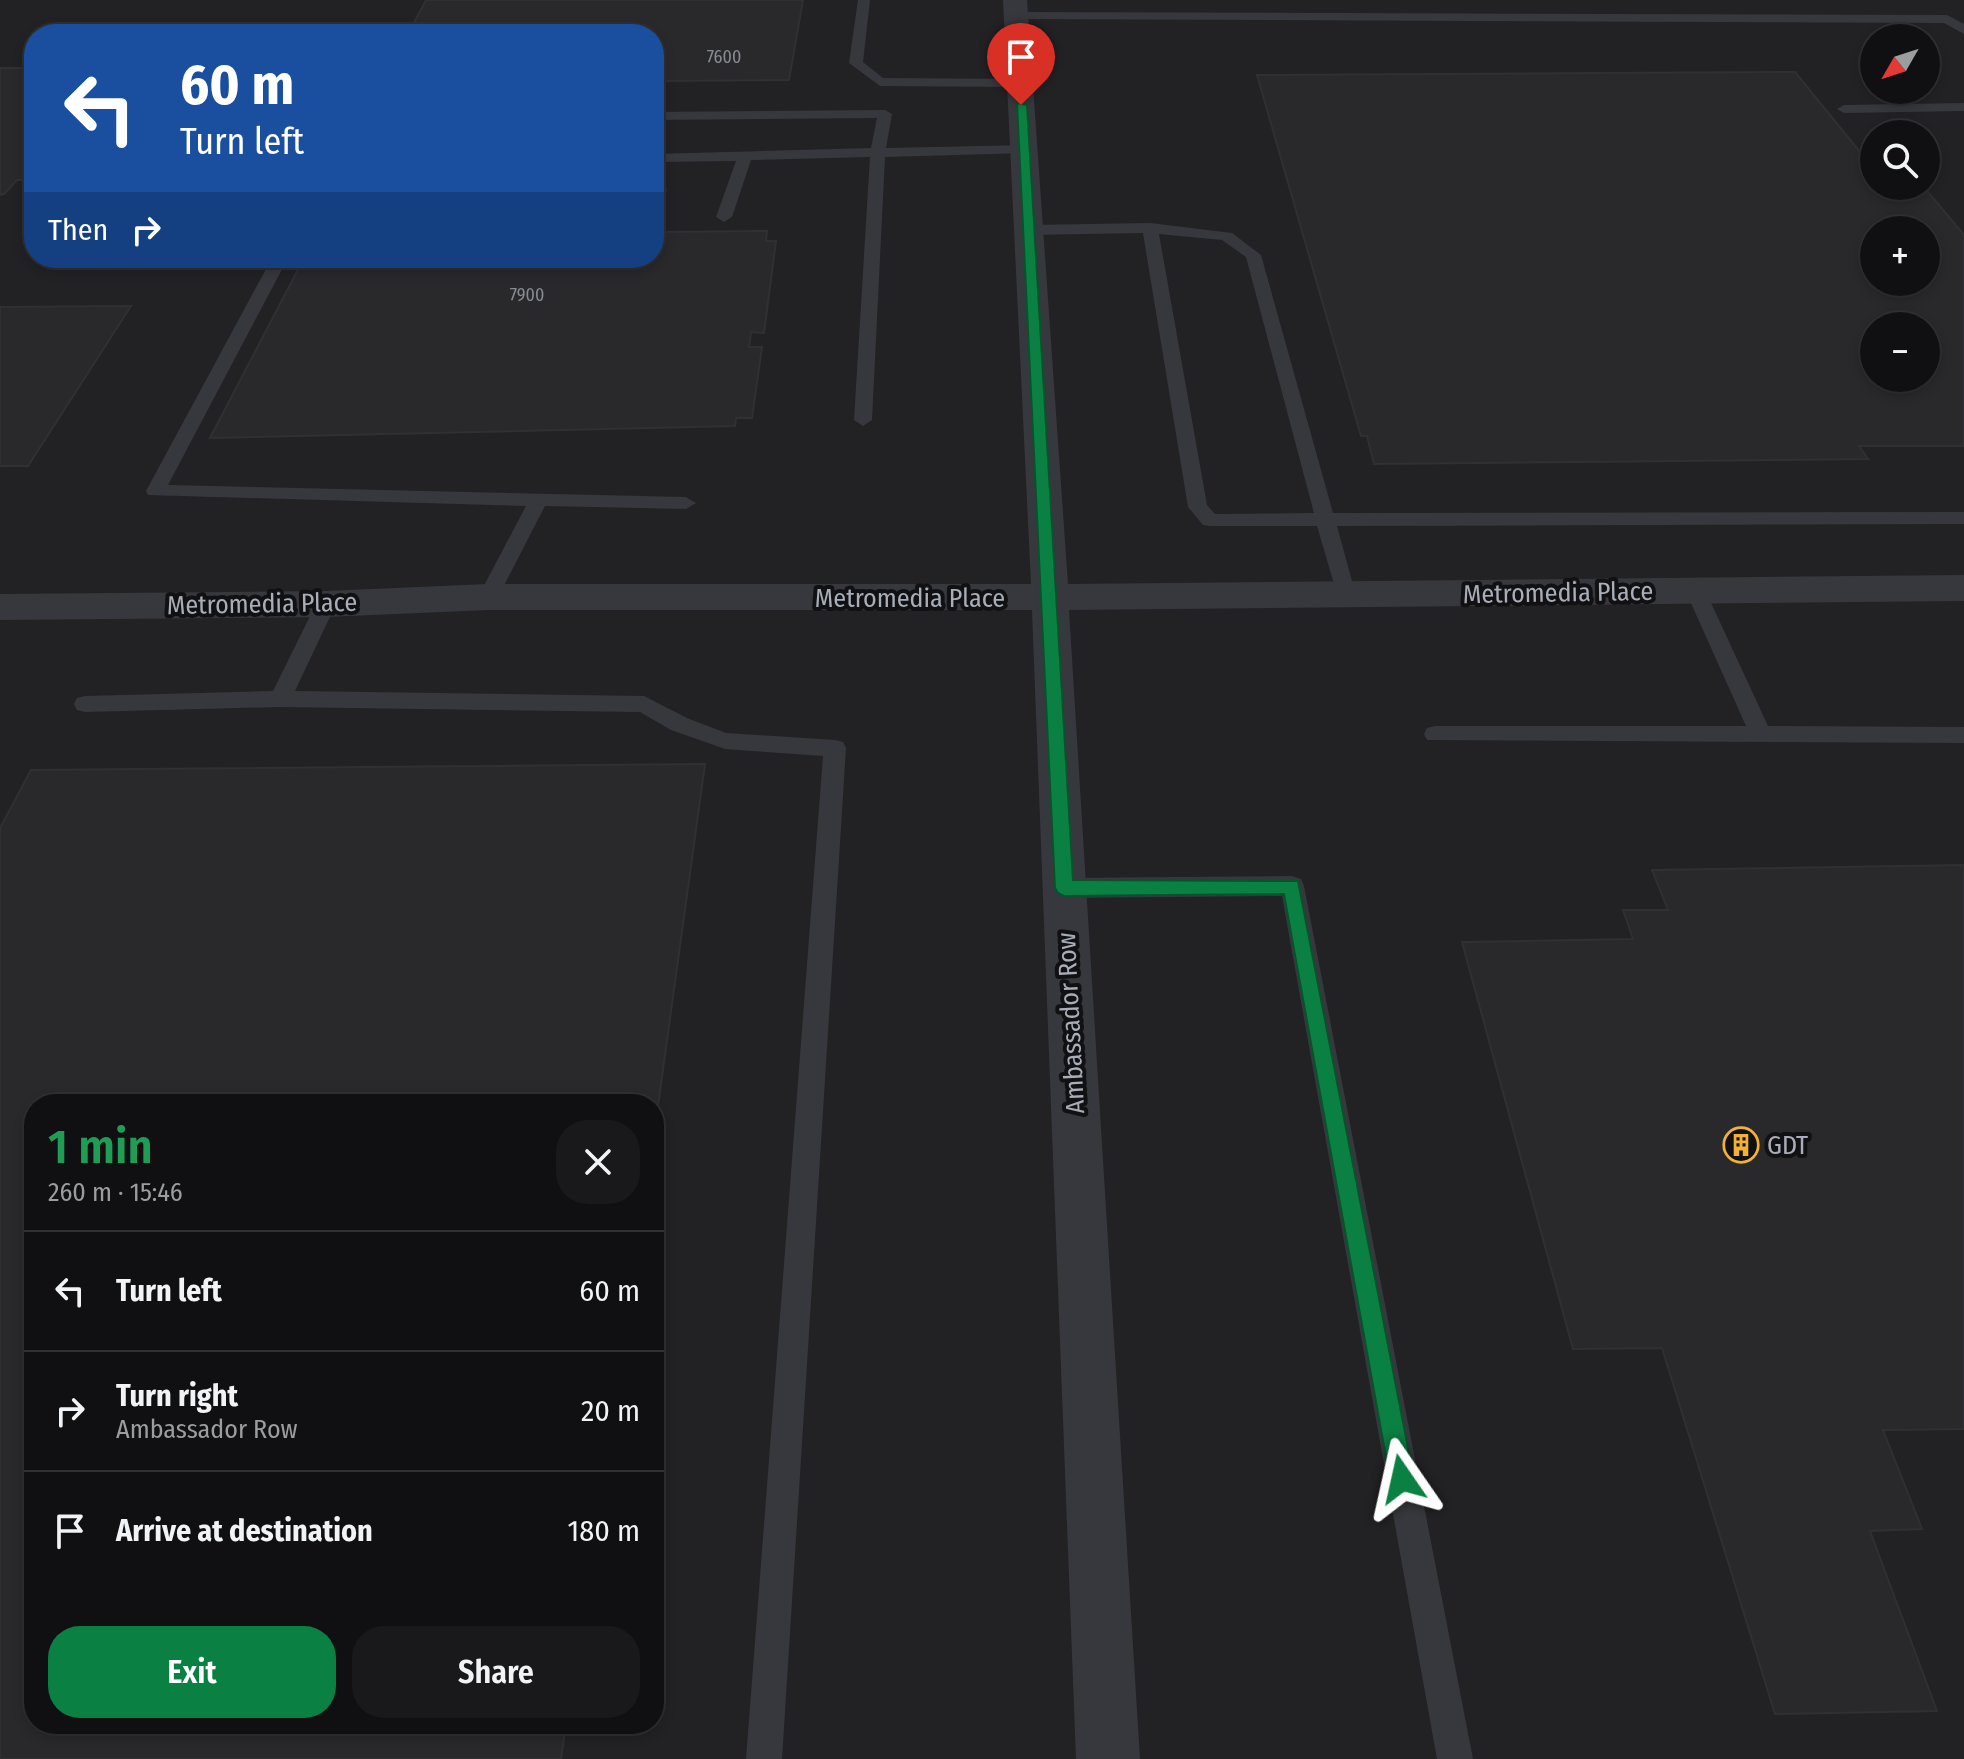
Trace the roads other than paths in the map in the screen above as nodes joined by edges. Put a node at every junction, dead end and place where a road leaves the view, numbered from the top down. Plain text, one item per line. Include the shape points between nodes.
1 (864, 0) edge
2 (1106, 0) edge
3 (1015, 8) edge
4 (1108, 16) junction
5 (1964, 30) edge
6 (1020, 83) junction
7 (1964, 107) edge
8 (1844, 109) dead end
9 (664, 116) edge
10 (1024, 149) junction
11 (878, 152) junction
12 (745, 156) junction
13 (664, 158) edge
14 (724, 217) dead end
15 (1150, 228) junction
16 (1028, 230) junction
17 (275, 268) edge
18 (863, 420) dead end
19 (539, 499) junction
20 (686, 503) dead end
21 (1964, 518) edge
22 (1325, 519) junction
23 (1964, 588) edge
24 (1696, 592) junction
25 (1346, 596) junction
26 (488, 597) junction
27 (1050, 597) junction
28 (326, 604) junction
29 (0, 607) edge
30 (280, 699) junction
31 (85, 704) dead end
32 (1435, 734) dead end
33 (1761, 734) junction
34 (1964, 735) edge
35 (1064, 888) junction
36 (764, 1759) edge
37 (1108, 1759) edge
38 (1455, 1759) edge

1 - 6 lane via 856,63 880,82
2 - 4 lane
3 - 4 lane
3 - 6 street, Ambassador Row
4 - 5 lane via 1947,19
6 - 10 street, Ambassador Row
7 - 8 lane
9 - 11 lane via 885,114
10 - 11 lane
10 - 16 street, Ambassador Row
11 - 12 lane
11 - 18 lane
12 - 13 lane
12 - 14 lane
15 - 16 lane
15 - 22 lane via 1226,236 1253,255
15 - 22 lane via 1198,507 1210,520
16 - 27 street, Ambassador Row
17 - 19 lane via 155,491
19 - 20 lane
19 - 26 lane
21 - 22 lane
22 - 25 lane
23 - 24 street, Metromedia Place
24 - 25 street, Metromedia Place
24 - 33 lane
25 - 27 street, Metromedia Place
26 - 27 street, Metromedia Place
26 - 28 street, Metromedia Place
27 - 35 street, Ambassador Row
28 - 29 street, Metromedia Place
28 - 30 lane
30 - 31 lane
30 - 36 lane via 644,704 725,741 835,748
32 - 33 lane
33 - 34 lane
35 - 37 street, Ambassador Row
35 - 38 lane via 1292,886

